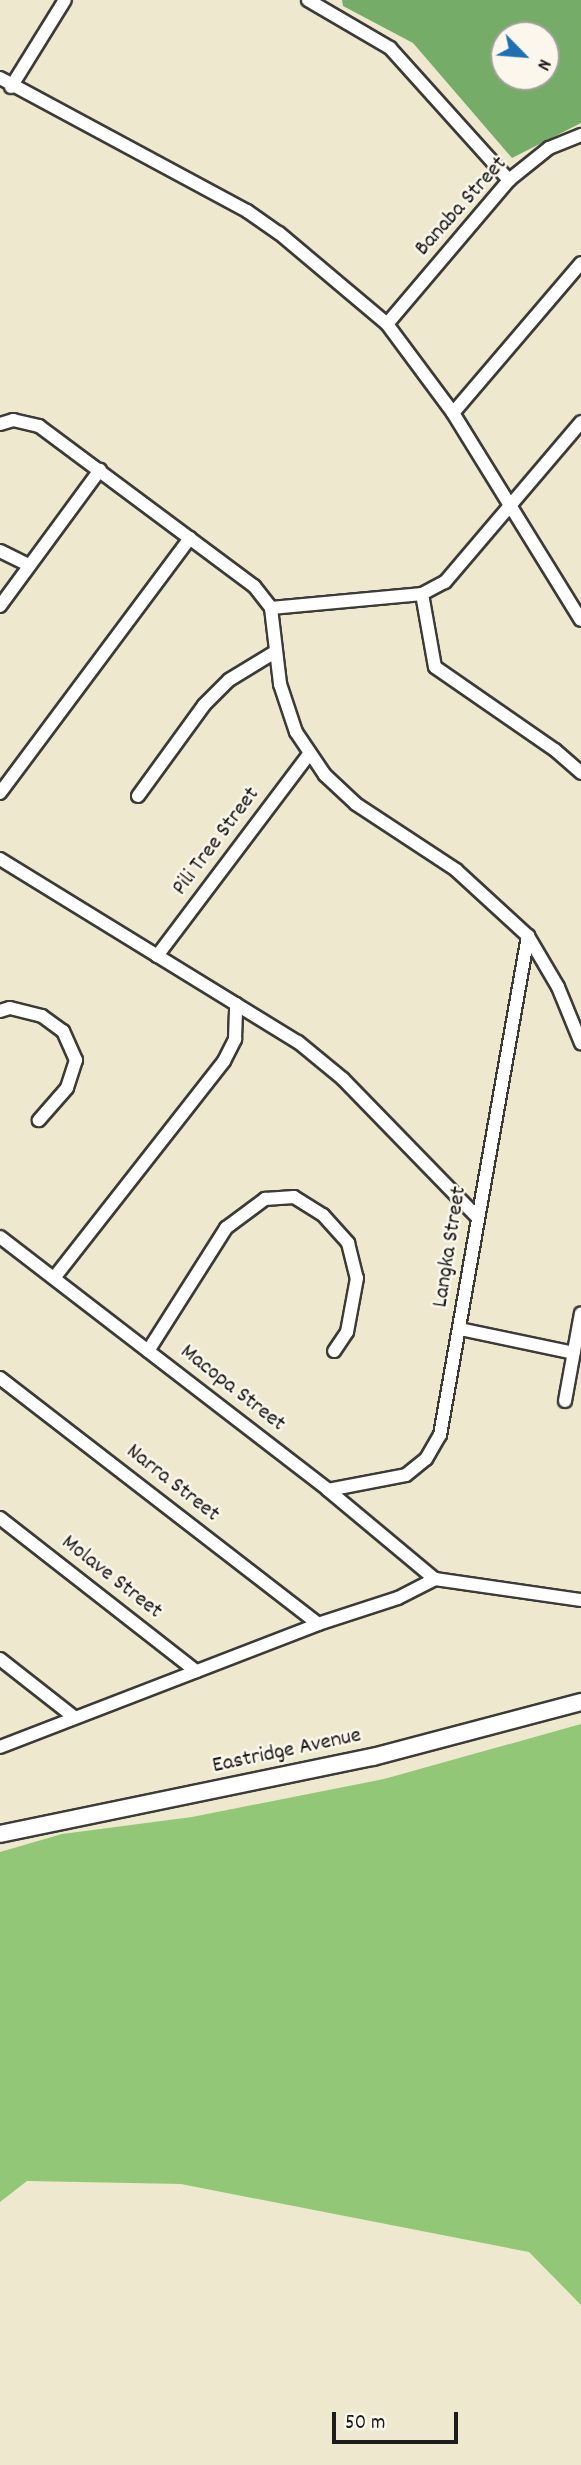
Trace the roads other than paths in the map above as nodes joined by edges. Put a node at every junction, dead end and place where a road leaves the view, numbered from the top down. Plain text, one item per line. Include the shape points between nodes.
1 (65, 0) edge
2 (308, 0) edge
3 (327, 4) edge
4 (0, 78) edge
5 (11, 87) junction
6 (581, 135) edge
7 (509, 180) junction
8 (581, 263) edge
9 (387, 324) junction
10 (453, 413) junction
11 (0, 424) edge
12 (581, 424) edge
13 (100, 470) junction
14 (510, 509) junction
15 (190, 538) junction
16 (0, 551) edge
17 (29, 565) junction
18 (422, 594) junction
19 (0, 606) edge
20 (271, 608) junction
21 (581, 620) edge
22 (275, 652) junction
23 (310, 753) junction
24 (581, 773) edge
25 (0, 793) edge
26 (138, 796) dead end
27 (0, 859) edge
28 (528, 936) junction
29 (157, 956) junction
30 (236, 1004) junction
31 (0, 1011) edge
32 (581, 1043) edge
33 (39, 1120) dead end
34 (477, 1217) junction
35 (0, 1237) edge
36 (54, 1278) junction
37 (581, 1313) edge
38 (460, 1329) junction
39 (334, 1350) dead end
40 (148, 1351) junction
41 (573, 1353) junction
42 (0, 1378) edge
43 (565, 1401) dead end
44 (328, 1489) junction
45 (0, 1518) edge
46 (435, 1579) junction
47 (581, 1600) edge
48 (318, 1624) junction
49 (0, 1659) edge
50 (196, 1671) junction
51 (581, 1702) edge
52 (74, 1717) junction
53 (0, 1748) edge
54 (1, 1832) edge

1 - 5 street
2 - 3 street
3 - 7 street via 390,48
4 - 5 street
5 - 9 street via 247,211
6 - 7 street, Banaba Street via 549,148
7 - 9 street, Banaba Street
8 - 10 street
9 - 10 street
10 - 14 street
11 - 13 street via 13,420 39,426
12 - 14 street
13 - 15 street
13 - 17 street
14 - 18 street via 445,582
14 - 21 street
15 - 20 street via 254,586
15 - 25 street
16 - 17 street
17 - 19 street
18 - 20 street
18 - 24 street via 435,667
20 - 22 street
22 - 23 street via 296,733
22 - 26 street via 229,680 204,705
23 - 28 street via 356,804 456,870
23 - 29 street, Pili Tree Street
27 - 29 street
28 - 32 street via 558,987
28 - 34 street, Langka Street
29 - 30 street
30 - 34 street via 298,1042 343,1079
30 - 36 street via 235,1039 224,1061
31 - 33 street via 10,1008 41,1016 63,1031 76,1060 67,1088
34 - 38 street, Langka Street
35 - 36 street, Macopa Street
36 - 40 street, Macopa Street
37 - 41 street
38 - 41 street
38 - 44 street, Langka Street via 440,1435 426,1459 406,1475
39 - 40 street via 347,1332 358,1278 348,1243 323,1215 294,1198 265,1199 226,1228
40 - 44 street, Macopa Street
41 - 43 street
42 - 48 street, Narra Street
44 - 46 street, Macopa Street
45 - 50 street, Molave Street
46 - 47 street
46 - 48 street via 398,1598
48 - 50 street
49 - 52 street
50 - 52 street
51 - 54 street, Eastridge Avenue via 373,1758
52 - 53 street

